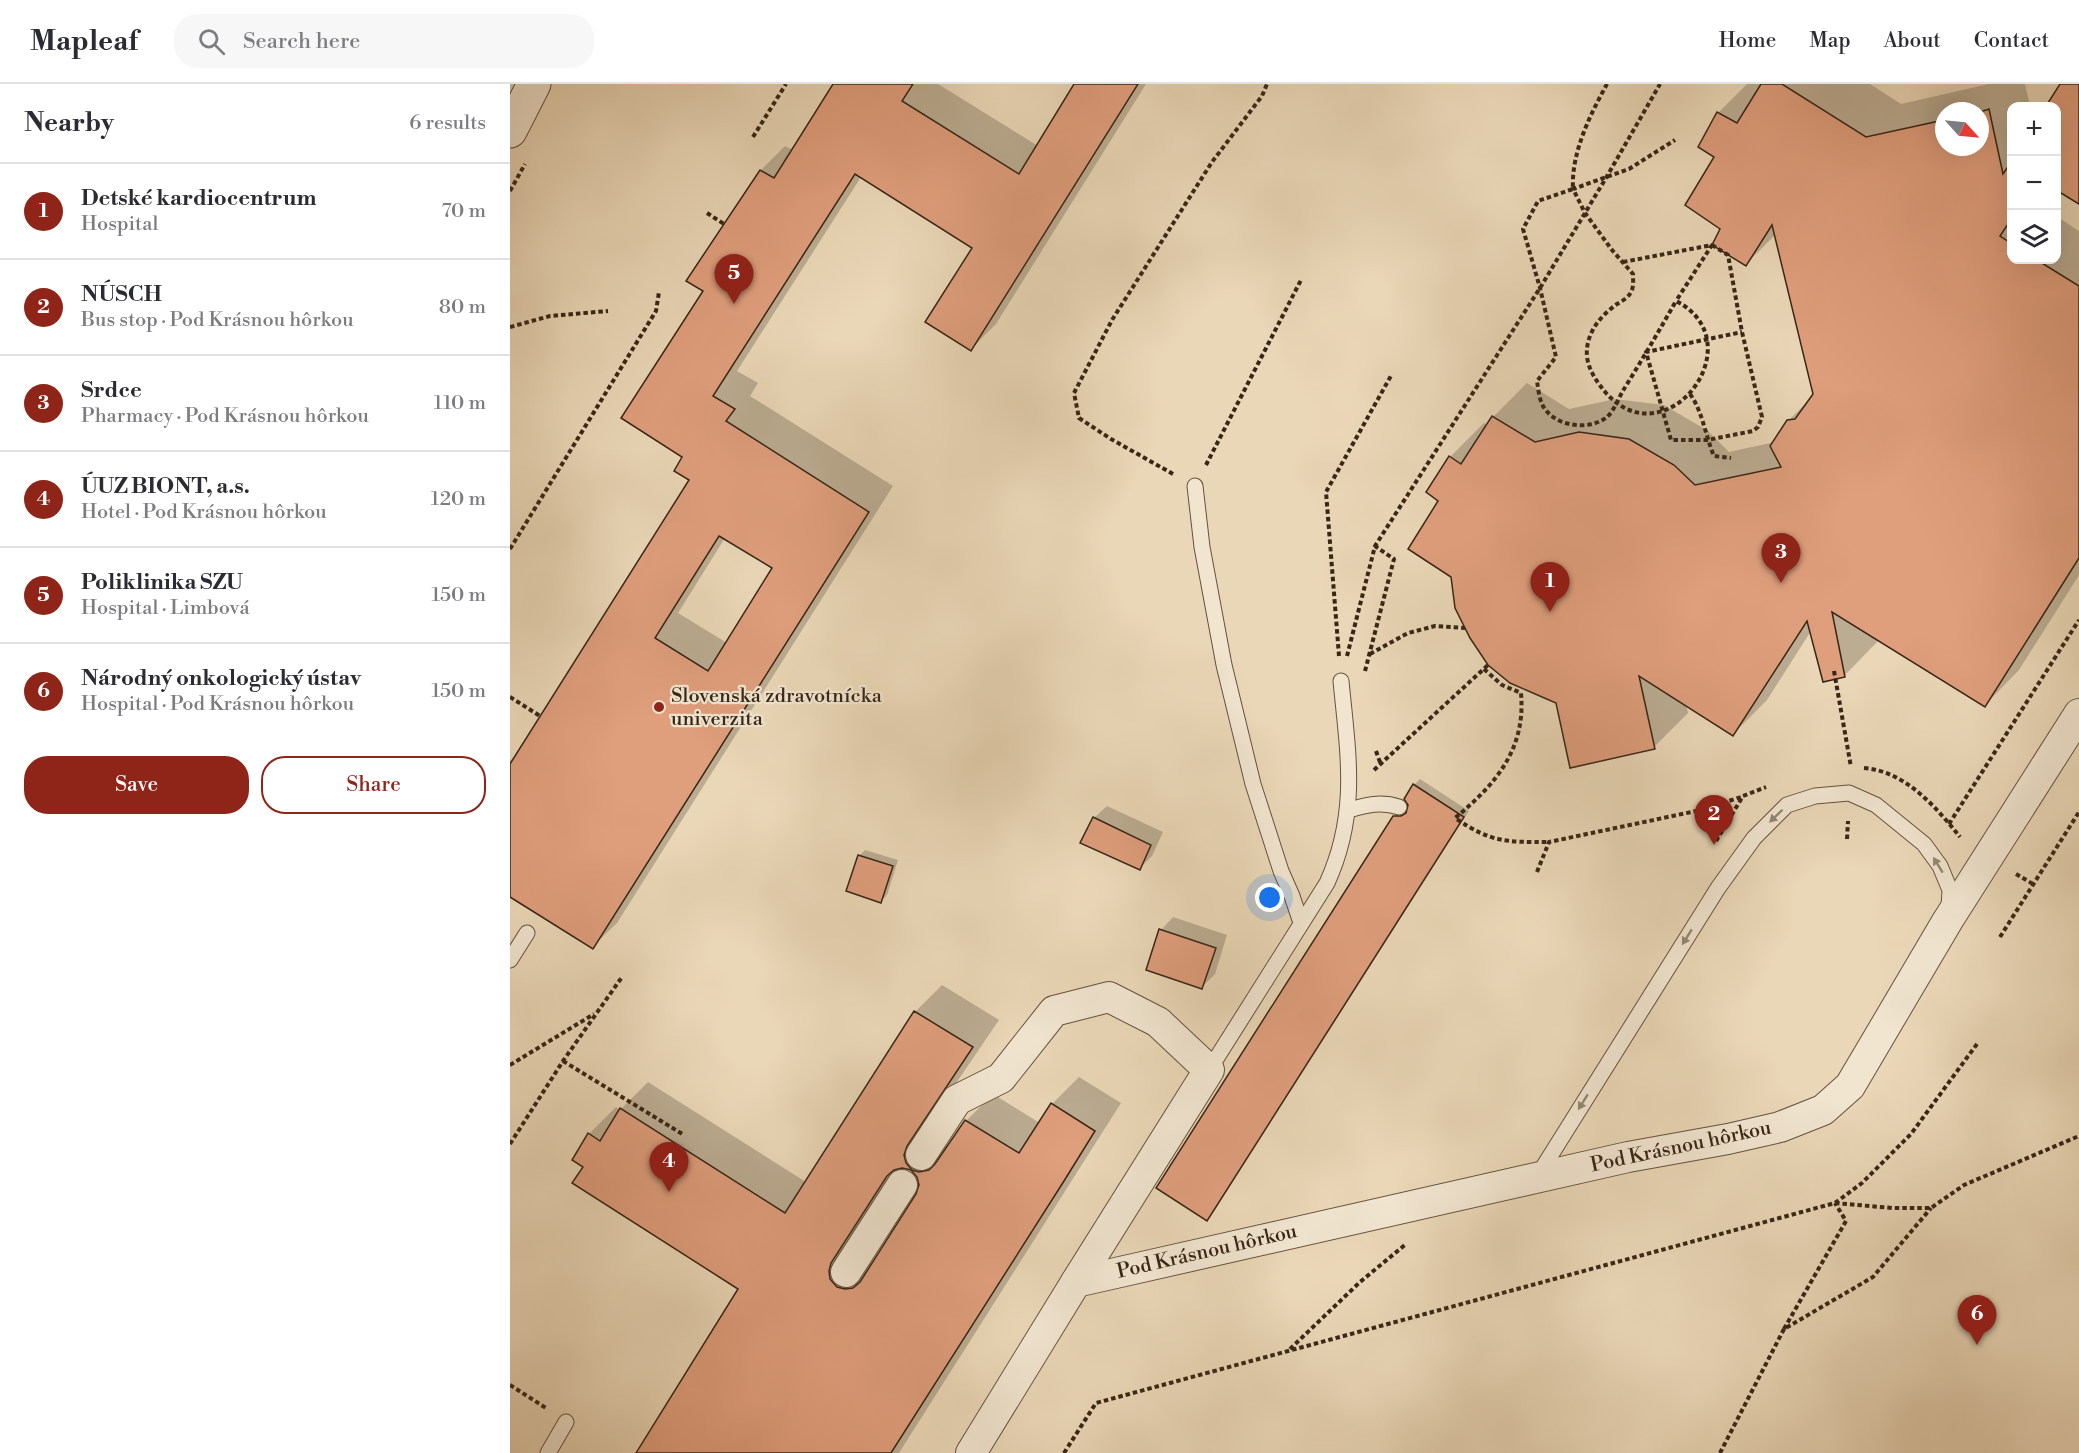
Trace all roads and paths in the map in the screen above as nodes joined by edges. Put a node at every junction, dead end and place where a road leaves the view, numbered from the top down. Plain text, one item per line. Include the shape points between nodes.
1 (534, 84) edge
2 (786, 84) edge
3 (1267, 84) edge
4 (1607, 84) edge
5 (1660, 84) edge
6 (510, 131) edge
7 (753, 137) dead end
8 (1675, 140) dead end
9 (1606, 178) junction
10 (1573, 189) junction
11 (706, 213) dead end
12 (1585, 213) junction
13 (724, 224) dead end
14 (1712, 245) junction
15 (1623, 262) junction
16 (1301, 280) dead end
17 (1540, 288) junction
18 (659, 292) dead end
19 (1676, 301) junction
20 (608, 311) dead end
21 (510, 327) edge
22 (1742, 332) junction
23 (1707, 340) junction
24 (1646, 352) junction
25 (1392, 374) dead end
26 (1690, 394) junction
27 (1616, 403) junction
28 (1662, 410) junction
29 (1707, 440) junction
30 (1731, 458) dead end
31 (1195, 486) junction
32 (1375, 546) junction
33 (510, 549) edge
34 (2079, 620) edge
35 (1465, 628) dead end
36 (1369, 654) junction
37 (1488, 665) dead end
38 (1484, 669) junction
39 (1834, 671) dead end
40 (1364, 674) dead end
41 (1341, 681) junction
42 (510, 696) edge
43 (2079, 714) edge
44 (540, 716) dead end
45 (1373, 744) dead end
46 (1381, 765) junction
47 (1842, 768) dead end
48 (1851, 768) junction
49 (1366, 775) dead end
50 (1773, 785) dead end
51 (1849, 793) junction
52 (1743, 796) junction
53 (1399, 807) dead end
54 (1349, 810) junction
55 (2079, 812) edge
56 (1949, 824) junction
57 (1847, 838) dead end
58 (1550, 842) junction
59 (1714, 845) dead end
60 (1988, 857) junction
61 (1537, 872) dead end
62 (2033, 884) junction
63 (1948, 920) junction
64 (1301, 923) junction
65 (527, 933) dead end
66 (2000, 937) dead end
67 (510, 960) edge
68 (622, 977) dead end
69 (597, 1012) junction
70 (1977, 1044) dead end
71 (562, 1061) junction
72 (510, 1065) edge
73 (1209, 1070) junction
74 (684, 1135) dead end
75 (2079, 1136) edge
76 (510, 1144) edge
77 (921, 1155) dead end
78 (1536, 1177) junction
79 (902, 1185) dead end
80 (1835, 1203) junction
81 (1932, 1208) junction
82 (1407, 1243) dead end
83 (846, 1272) dead end
84 (1076, 1282) junction
85 (1784, 1329) junction
86 (1289, 1350) junction
87 (510, 1385) edge
88 (566, 1422) joint
89 (548, 1453) edge
90 (971, 1453) edge
91 (1064, 1453) edge
92 (1720, 1453) edge

1 - 6 street
2 - 7 path
3 - 31 path via 1118,310 1074,393 1079,418
4 - 10 path via 1577,153
5 - 9 path
8 - 9 path via 1629,169
9 - 10 path
9 - 12 path
10 - 12 path
10 - 17 path via 1538,201 1522,230
11 - 13 path
12 - 15 path
12 - 17 path
14 - 15 path
14 - 19 path
14 - 22 path via 1728,255
15 - 27 path via 1633,274 1630,294 1603,315 1587,342 1591,373
16 - 31 path
17 - 27 path via 1556,357 1537,381 1542,405 1571,426 1607,417
17 - 32 path
18 - 33 path via 656,311
19 - 23 path via 1694,314
19 - 24 path
20 - 21 path via 550,316
22 - 23 path
22 - 29 path via 1761,422 1753,431
23 - 24 path
23 - 26 path via 1705,370
24 - 27 path
24 - 28 path
25 - 41 path via 1326,492
26 - 28 path via 1670,409
26 - 29 path via 1697,404
27 - 28 path via 1630,412
28 - 29 path via 1671,440
29 - 30 path via 1714,456
31 - 64 lane via 1224,665 1252,784
32 - 36 path via 1394,559
32 - 41 path
34 - 56 path
35 - 36 path via 1435,626 1408,633
36 - 40 path
37 - 38 path
38 - 46 path
38 - 58 path via 1502,685 1521,693 1523,710 1518,739 1483,795 1455,818 1477,833 1506,842
39 - 48 path
41 - 54 lane
42 - 44 path
43 - 60 street, Pod Krásnou hôrkou
45 - 46 path
46 - 49 path
47 - 48 path
48 - 51 path
48 - 56 path via 1877,769 1913,787
50 - 52 path
51 - 57 path
63 -> 51 lane via 1950,890 1940,866 1924,844 1875,805
51 -> 78 lane via 1815,796 1787,806 1754,838 1718,888
52 - 58 path via 1701,810
52 - 59 path
53 - 54 lane via 1377,803
54 - 64 lane via 1336,862
55 - 62 path
56 - 60 path via 1964,842
58 - 61 path
60 - 62 path
60 - 63 street, Pod Krásnou hôrkou
62 - 66 path
63 - 78 street, Pod Krásnou hôrkou via 1850,1086 1823,1110 1780,1127
64 - 73 lane
65 - 67 lane
68 - 69 path
69 - 71 path
69 - 72 path
70 - 80 path via 1911,1134 1862,1183
71 - 74 path
71 - 76 path
73 - 77 street via 1158,1022 1109,997 1054,1011 1001,1078 957,1100
73 - 84 street, Pod Krásnou hôrkou
75 - 81 path via 1964,1185
78 - 84 street, Pod Krásnou hôrkou
79 - 83 street
80 - 81 path
80 - 85 path via 1846,1221
80 - 86 path
81 - 85 path via 1873,1277
82 - 86 path
84 - 90 street, Pod Krásnou hôrkou
85 - 92 path
86 - 91 path via 1096,1403
87 - 88 path
88 - 89 lane

